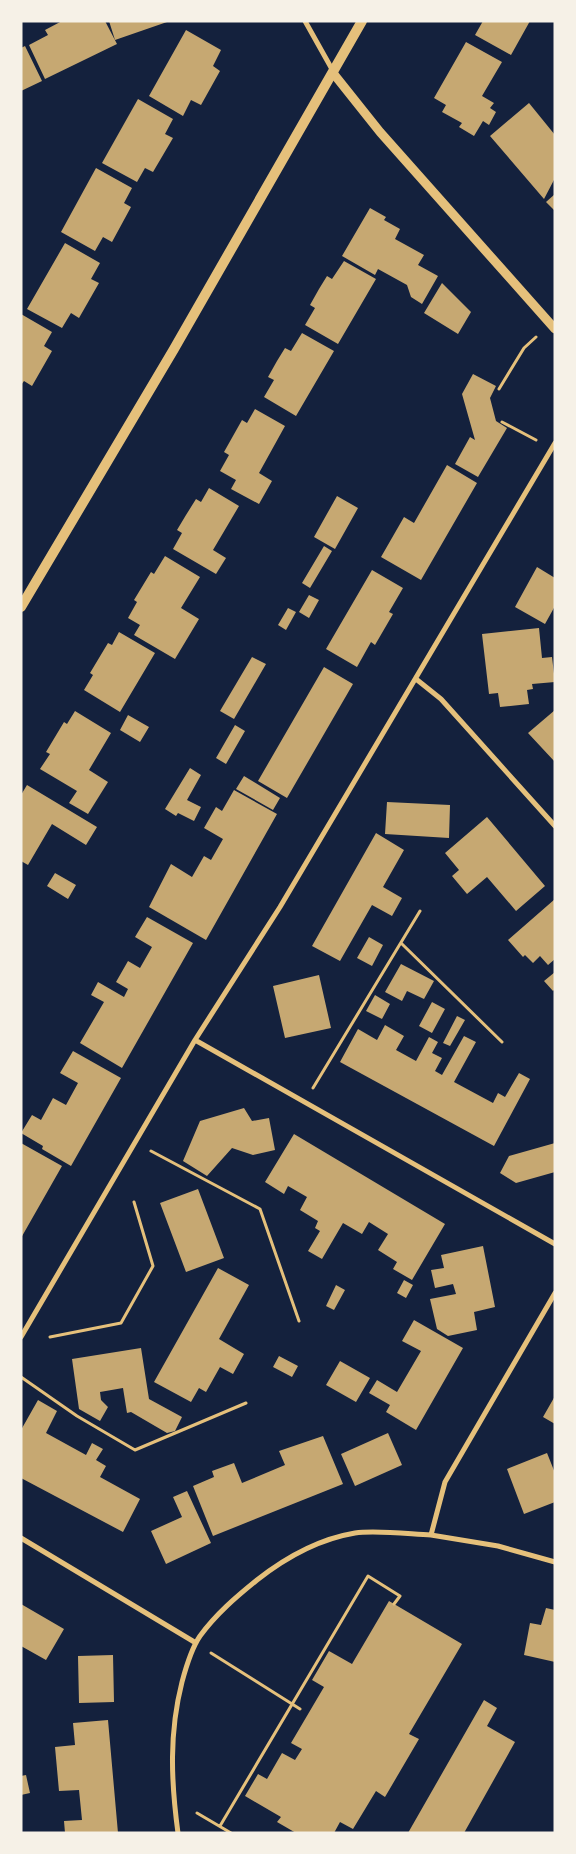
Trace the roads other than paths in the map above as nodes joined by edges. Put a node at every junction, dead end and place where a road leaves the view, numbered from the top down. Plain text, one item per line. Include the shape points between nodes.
1 (305, 21) edge
2 (362, 21) edge
3 (333, 72) junction
4 (552, 327) edge
5 (553, 446) edge
6 (21, 607) edge
7 (416, 679) junction
8 (555, 826) edge
9 (195, 1040) junction
10 (555, 1244) edge
11 (555, 1293) edge
12 (21, 1337) edge
13 (431, 1535) junction
14 (21, 1538) edge
15 (555, 1562) edge
16 (196, 1643) junction
17 (178, 1833) edge

1 - 3 street
2 - 3 main road
3 - 4 street via 380,132
3 - 6 main road
5 - 7 street
7 - 8 street via 442,699
7 - 9 street via 280,907
9 - 10 street
9 - 12 street
11 - 13 street via 445,1482
13 - 15 street via 498,1546
13 - 16 street via 356,1533 309,1547 274,1567 228,1603
14 - 16 street
16 - 17 street via 185,1668 174,1718 171,1761

